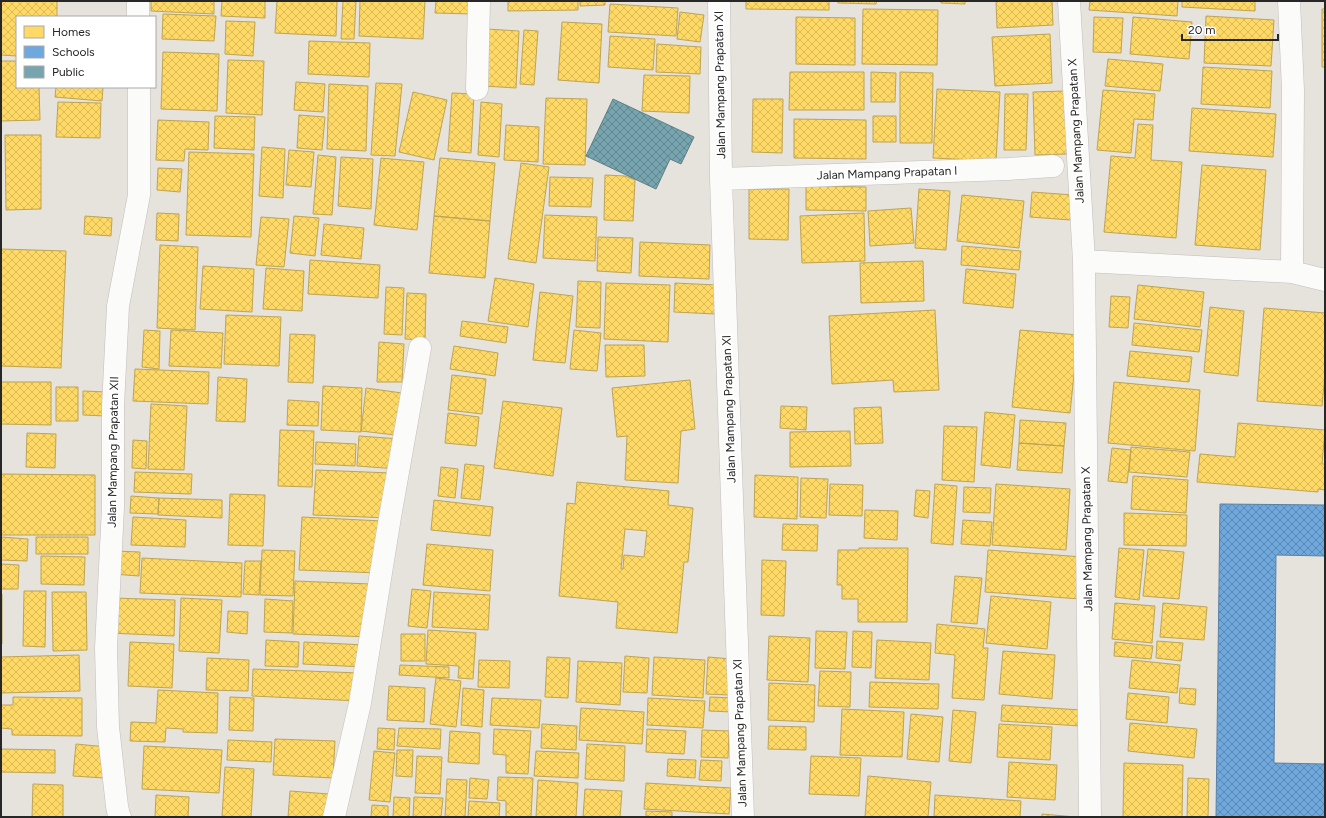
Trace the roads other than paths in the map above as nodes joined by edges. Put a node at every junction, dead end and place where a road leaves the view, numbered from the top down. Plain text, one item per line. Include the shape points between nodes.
1 (138, 1) edge
2 (479, 1) edge
3 (719, 1) edge
4 (1069, 1) edge
5 (1289, 1) edge
6 (138, 16) edge
7 (139, 88) edge
8 (477, 89) dead end
9 (1053, 166) dead end
10 (722, 179) junction
11 (1084, 261) junction
12 (1292, 272) junction
13 (1325, 280) edge
14 (420, 348) dead end
15 (120, 817) edge
16 (334, 817) edge
17 (743, 817) edge
18 (1090, 817) edge

1 - 6 street
2 - 8 street
3 - 10 street, Jalan Mampang Prapatan XI
4 - 11 street, Jalan Mampang Prapatan X
5 - 12 street via 1293,90
7 - 15 street, Jalan Mampang Prapatan XII via 139,195 118,306 113,406 113,507 106,648 108,727
9 - 10 street, Jalan Mampang Prapatan I
10 - 17 street, Jalan Mampang Prapatan XI
11 - 12 street
11 - 18 street, Jalan Mampang Prapatan X
12 - 13 street
14 - 16 street via 360,703

